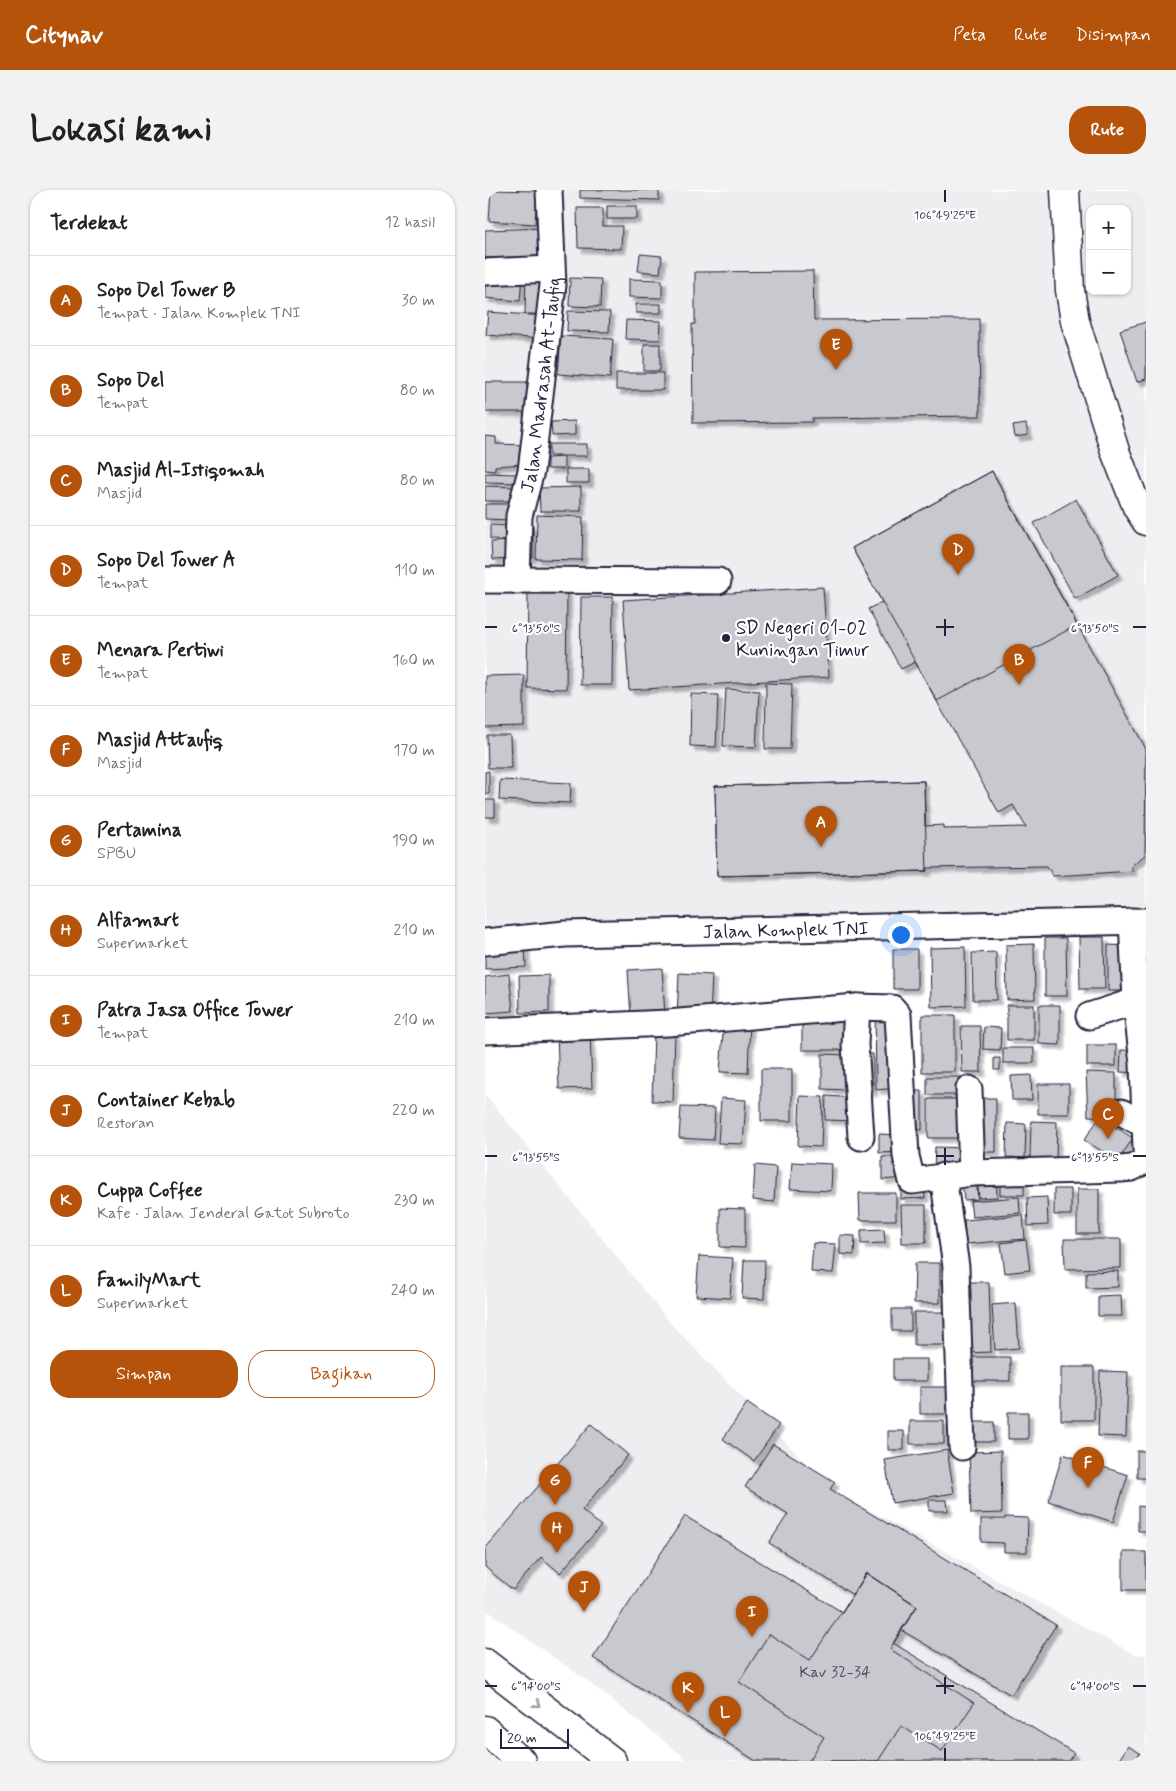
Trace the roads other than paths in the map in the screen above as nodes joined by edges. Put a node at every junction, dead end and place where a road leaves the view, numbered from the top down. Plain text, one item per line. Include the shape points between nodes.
1 (549, 190) edge
2 (1065, 190) edge
3 (551, 269) junction
4 (485, 272) edge
5 (1146, 521) edge
6 (485, 580) edge
7 (517, 581) junction
8 (718, 581) dead end
9 (1139, 921) edge
10 (485, 942) edge
11 (1136, 1001) junction
12 (857, 1007) junction
13 (1089, 1016) dead end
14 (485, 1031) edge
15 (969, 1089) dead end
16 (1121, 1112) dead end
17 (1143, 1124) junction
18 (861, 1137) dead end
19 (1146, 1149) edge
20 (1146, 1160) edge
21 (972, 1174) junction
22 (943, 1176) junction
23 (962, 1447) dead end
24 (485, 1663) edge
25 (485, 1730) edge
26 (521, 1761) edge
27 (612, 1761) edge

1 - 3 street, Jalan Madrasah At-Taufig
2 - 5 main road via 1069,290 1075,321 1115,452
3 - 4 street
3 - 7 street, Jalan Madrasah At-Taufig via 553,285 531,471 517,533
6 - 7 street
7 - 8 street
9 - 10 street, Jalan Komplek TNI via 565,934
9 - 11 street
11 - 13 street
11 - 17 street via 1143,1063
12 - 14 street via 668,1023
12 - 18 street via 855,1044
12 - 22 street via 892,1008 898,1015 905,1156 912,1181
15 - 21 street
16 - 17 street
17 - 19 street
20 - 21 street via 1132,1168 1121,1169
21 - 22 street
22 - 23 street via 955,1267
24 -> 27 main road
25 - 26 main road

